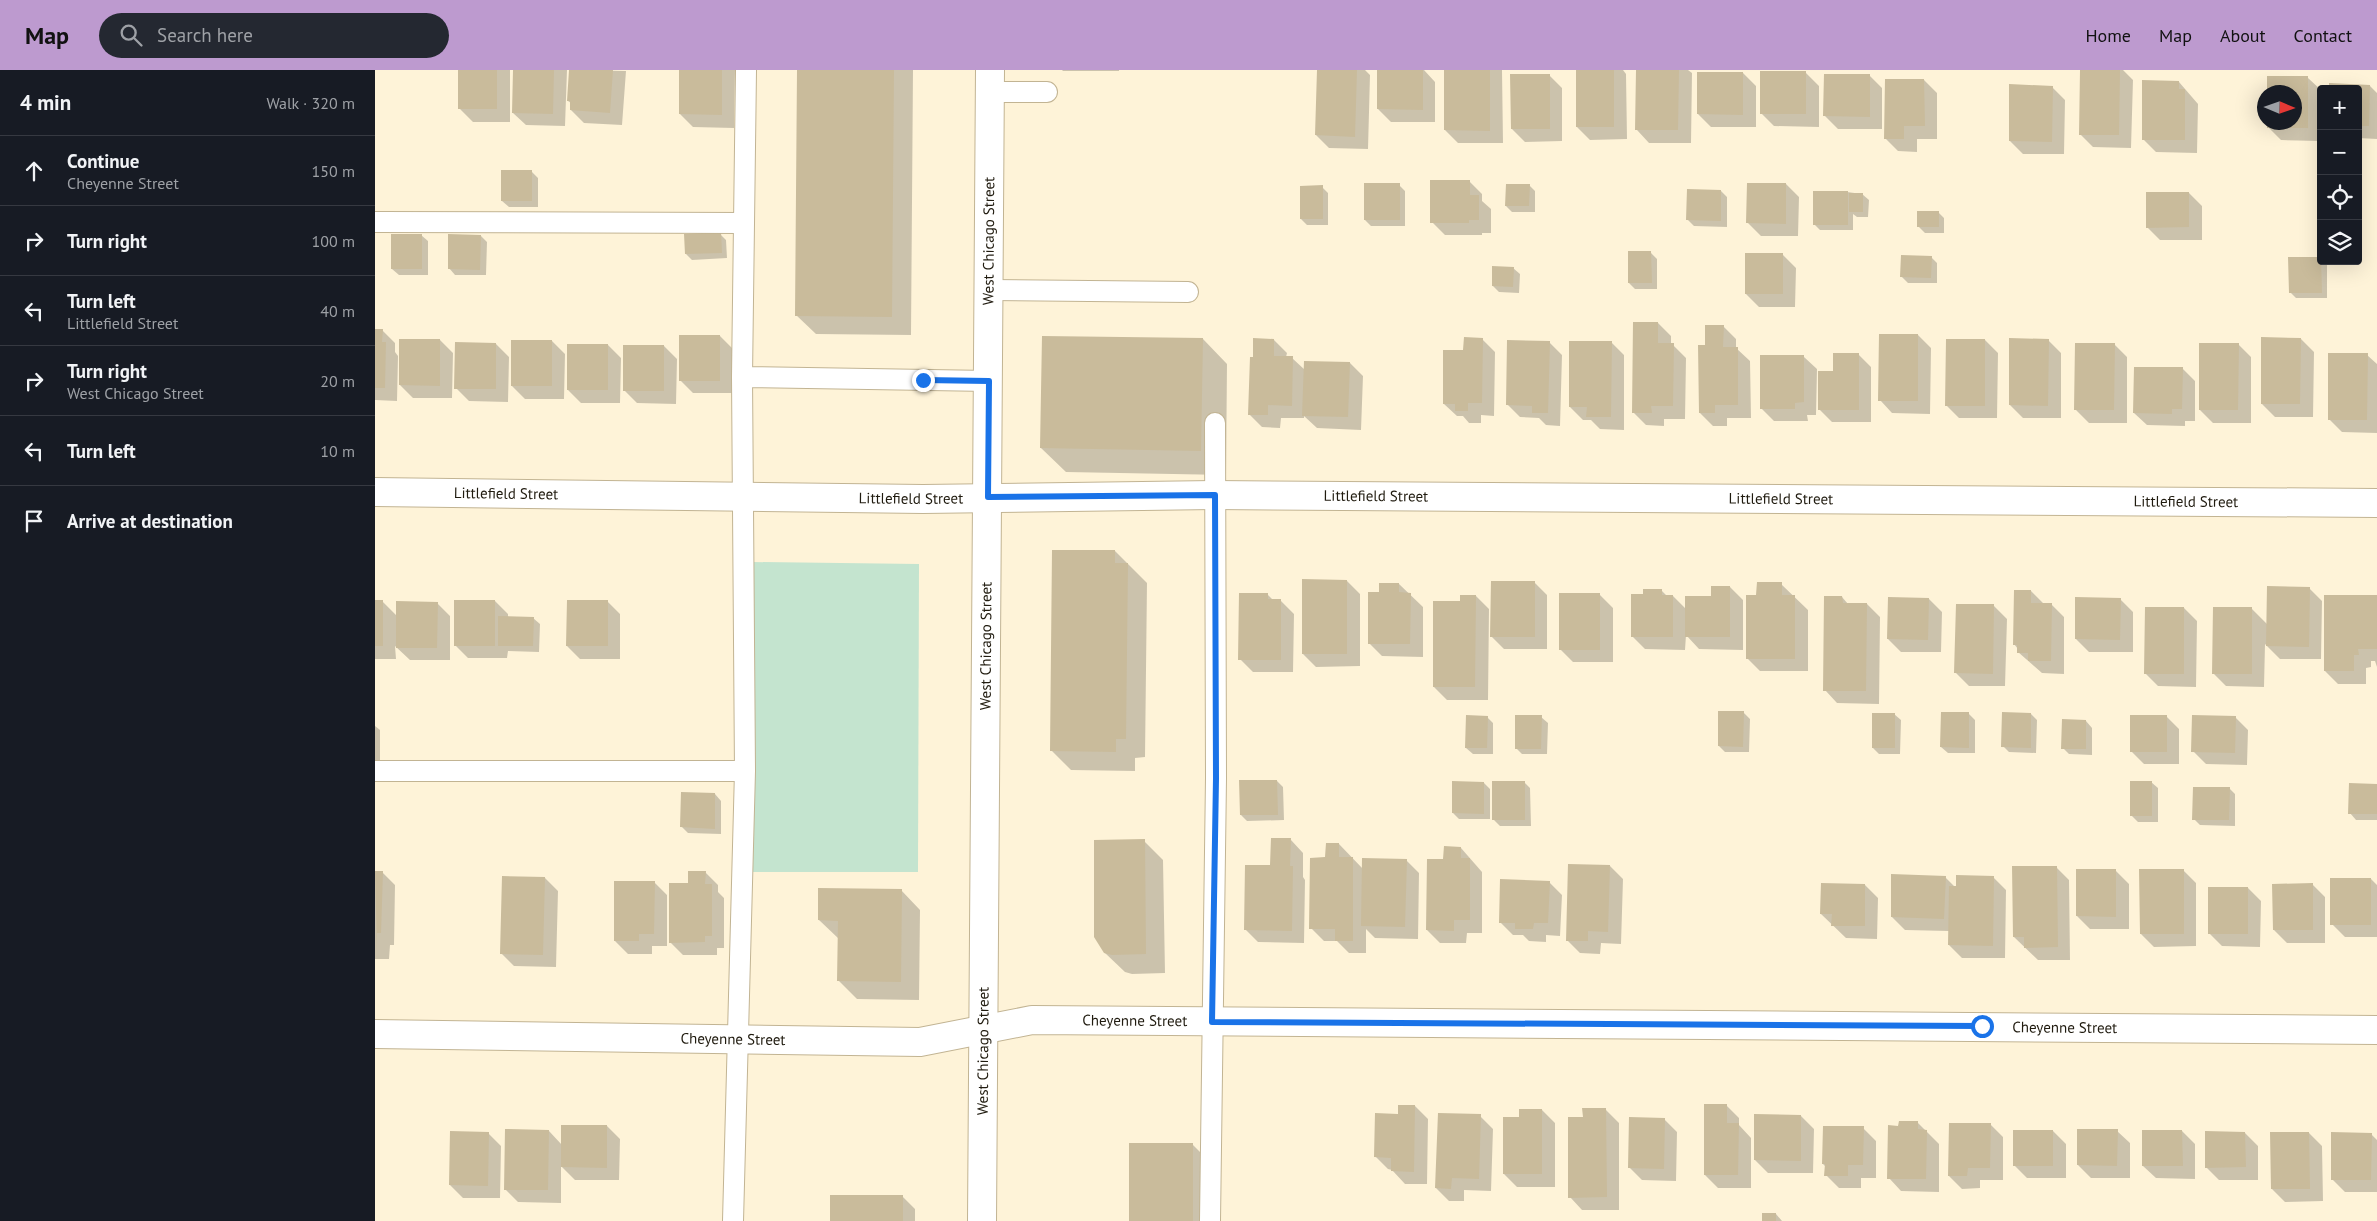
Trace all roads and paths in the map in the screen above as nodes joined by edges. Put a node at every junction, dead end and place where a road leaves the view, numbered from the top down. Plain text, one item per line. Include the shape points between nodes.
1 (746, 70) edge
2 (991, 81) edge
3 (1047, 92) dead end
4 (375, 222) edge
5 (744, 223) junction
6 (989, 290) junction
7 (1188, 292) dead end
8 (742, 377) junction
9 (989, 381) junction
10 (1215, 423) dead end
11 (375, 492) edge
12 (1215, 495) junction
13 (743, 497) junction
14 (988, 497) junction
15 (2377, 503) edge
16 (375, 771) edge
17 (745, 771) junction
18 (1212, 1022) junction
19 (985, 1030) junction
20 (2377, 1030) edge
21 (375, 1034) edge
22 (736, 1040) junction
23 (733, 1221) edge
24 (982, 1221) edge
25 (1210, 1221) edge

1 - 5 lane
2 - 3 lane
2 - 6 street, West Chicago Street
4 - 5 lane
5 - 8 lane
6 - 7 lane
6 - 9 street, West Chicago Street
8 - 9 lane
8 - 13 lane
9 - 14 street, West Chicago Street
10 - 12 lane
11 - 13 street, Littlefield Street
12 - 14 street, Littlefield Street
12 - 15 street, Littlefield Street
12 - 18 lane via 1216,778
13 - 14 street, Littlefield Street
13 - 17 lane
14 - 19 street, West Chicago Street
16 - 17 lane
17 - 22 lane
18 - 19 street, Cheyenne Street via 1032,1020
18 - 20 street, Cheyenne Street
18 - 25 lane
19 - 22 street, Cheyenne Street via 920,1042
19 - 24 street, West Chicago Street
21 - 22 street, Cheyenne Street
22 - 23 lane

